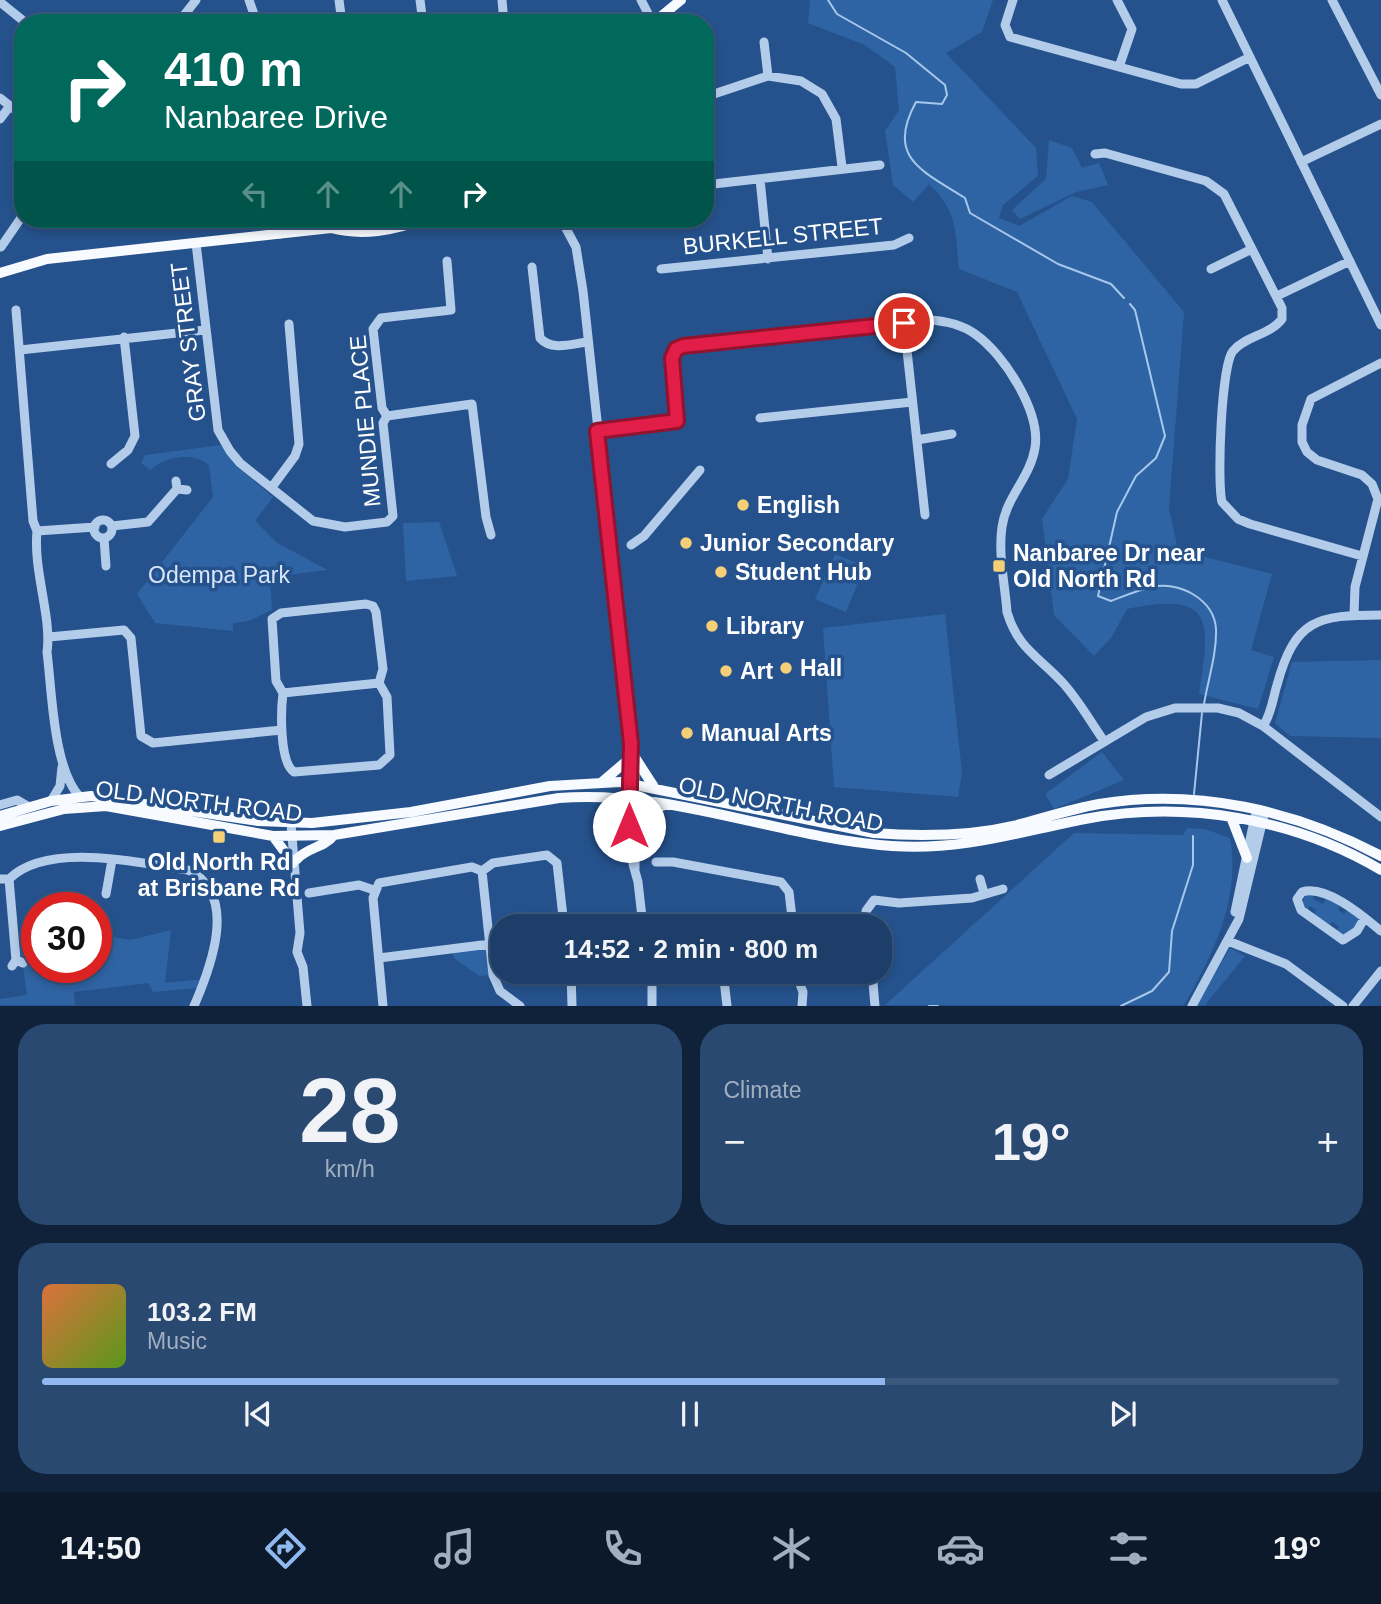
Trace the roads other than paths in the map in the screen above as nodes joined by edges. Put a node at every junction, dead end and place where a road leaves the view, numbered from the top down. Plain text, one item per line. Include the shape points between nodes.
1 (196, 0) edge
2 (681, 0) edge
3 (1013, 0) edge
4 (1117, 0) edge
5 (1222, 0) edge
6 (1332, 0) edge
7 (0, 2) edge
8 (15, 14) edge
9 (185, 14) edge
10 (664, 14) edge
11 (764, 42) dead end
12 (1250, 57) junction
13 (1119, 67) junction
14 (768, 76) junction
15 (714, 94) edge
16 (1381, 95) edge
17 (1, 98) edge
18 (10, 106) junction
19 (14, 109) edge
20 (0, 119) edge
21 (1381, 124) edge
22 (1095, 154) dead end
23 (1301, 162) junction
24 (880, 165) dead end
25 (842, 167) junction
26 (760, 179) junction
27 (714, 184) edge
28 (14, 228) edge
29 (280, 228) edge
30 (331, 228) joint
31 (394, 228) edge
32 (566, 228) edge
33 (280, 233) junction
34 (909, 238) dead end
35 (196, 243) junction
36 (1, 247) edge
37 (1252, 249) junction
38 (768, 259) junction
39 (447, 261) dead end
40 (1350, 261) junction
41 (532, 267) dead end
42 (661, 269) dead end
43 (1212, 269) dead end
44 (0, 272) edge
45 (1277, 296) junction
46 (16, 310) dead end
47 (904, 323) junction
48 (289, 324) dead end
49 (1381, 325) edge
50 (205, 330) junction
51 (124, 337) junction
52 (587, 342) junction
53 (20, 350) junction
54 (1381, 363) edge
55 (912, 402) junction
56 (387, 416) junction
57 (760, 418) dead end
58 (597, 431) junction
59 (952, 434) dead end
60 (917, 440) junction
61 (111, 464) dead end
62 (700, 470) dead end
63 (180, 486) dead end
64 (272, 488) junction
65 (925, 515) dead end
66 (393, 516) joint
67 (111, 526) junction
68 (95, 527) junction
69 (37, 531) junction
70 (491, 534) dead end
71 (104, 538) junction
72 (631, 545) dead end
73 (1362, 556) junction
74 (106, 566) dead end
75 (1354, 615) junction
76 (1381, 615) edge
77 (49, 636) junction
78 (379, 683) junction
79 (283, 693) junction
80 (1263, 726) junction
81 (282, 730) junction
82 (1104, 741) junction
83 (631, 757) junction
84 (62, 766) junction
85 (1049, 775) dead end
86 (602, 782) junction
87 (632, 783) junction
88 (654, 787) junction
89 (80, 797) junction
90 (632, 798) junction
91 (51, 801) junction
92 (667, 804) junction
93 (0, 806) edge
94 (29, 807) junction
95 (1261, 810) junction
96 (0, 816) edge
97 (1231, 817) junction
98 (1381, 817) edge
99 (634, 820) junction
100 (1258, 822) junction
101 (294, 823) junction
102 (0, 826) edge
103 (334, 835) junction
104 (273, 836) junction
105 (294, 837) junction
106 (1381, 856) edge
107 (1247, 858) junction
108 (112, 860) junction
109 (295, 861) junction
110 (656, 862) dead end
111 (635, 869) junction
112 (1381, 870) edge
113 (482, 871) junction
114 (4, 879) edge
115 (980, 879) dead end
116 (1003, 889) dead end
117 (374, 890) junction
118 (107, 892) edge
119 (309, 894) dead end
120 (984, 894) junction
121 (563, 914) edge
122 (641, 914) edge
123 (792, 914) edge
124 (867, 914) edge
125 (1364, 919) junction
126 (1381, 931) edge
127 (1228, 941) junction
128 (490, 944) joint
129 (379, 958) junction
130 (17, 963) dead end
131 (1381, 971) edge
132 (496, 984) edge
133 (571, 984) edge
134 (652, 984) edge
135 (724, 984) edge
136 (800, 984) edge
137 (873, 984) edge
138 (194, 1006) edge
139 (307, 1006) edge
140 (383, 1006) edge
141 (520, 1006) edge
142 (572, 1006) edge
143 (652, 1006) edge
144 (727, 1006) edge
145 (802, 1006) edge
146 (875, 1006) edge
147 (1192, 1006) edge
148 (1343, 1006) edge
149 (1353, 1006) edge

1 - 9 street
2 - 10 main road
3 - 13 street via 1005,25 1010,37
4 - 13 street via 1132,29
5 - 12 street
6 - 16 street
7 - 8 street
11 - 14 street
12 - 13 street via 1189,85
12 - 23 street
14 - 15 street
14 - 25 street via 801,81 822,94 836,119
17 - 18 street
18 - 19 street
18 - 20 street
21 - 23 street
22 - 37 street via 1105,153 1216,187 1230,201
23 - 40 street
24 - 25 street
25 - 26 street
26 - 27 street
26 - 38 street
28 - 36 street
29 - 33 street
30 - 31 main road via 345,232
30 - 33 main road
32 - 52 street via 576,247
33 - 35 main road
34 - 38 street, BURKELL STREET via 894,245
35 - 44 main road via 47,259
35 - 50 street, GRAY STREET
37 - 43 street
37 - 45 street
38 - 42 street, BURKELL STREET
39 - 56 street, MUNDIE PLACE via 451,310 380,318 375,323 377,377
40 - 45 street
40 - 49 street
41 - 52 street via 540,338 553,346
45 - 73 street via 1282,319 1277,326 1234,349 1227,362 1221,447 1223,502 1238,519 1250,524
46 - 53 street
47 - 55 street
47 - 58 street via 683,346 672,358 677,421
47 - 82 street via 942,320 976,335 997,355 1027,402 1035,426 1034,452 1029,471 1007,506 1001,531 1007,612 1024,647 1070,691
48 - 64 street via 299,444
50 - 51 street
50 - 64 street, GRAY STREET via 218,429 233,456
51 - 53 street
51 - 61 street via 135,436 128,450
52 - 58 street
53 - 69 street
54 - 73 street via 1311,399 1302,425 1307,452 1317,460 1362,475 1372,484 1378,499
55 - 57 street
55 - 60 street
56 - 66 street, MUNDIE PLACE via 383,423
56 - 70 street via 472,404
58 - 83 street
59 - 60 street
60 - 65 street
62 - 72 street via 645,537
63 - 67 street via 148,522
64 - 66 street, GRAY STREET via 322,524 366,525 387,522
67 - 68 street via 102,519
67 - 71 street via 110,535
68 - 69 street
68 - 71 street via 97,536
69 - 77 street
71 - 74 street
73 - 75 street
75 - 76 street
75 - 80 street via 1319,620 1296,637 1285,656
77 - 81 street via 127,633 141,736 153,743
77 - 84 street via 47,652
78 - 79 street
78 - 79 street via 383,669 376,612 366,604 273,617 276,681
78 - 81 street via 387,697 391,750 381,764 294,772 286,764
79 - 81 street via 279,708
80 - 82 street via 1239,713 1189,706 1146,717
80 - 98 street
82 - 85 street
83 - 86 main road
83 - 87 street
83 - 88 main road
84 - 89 street
84 - 91 street via 60,786
86 - 87 main road, OLD NORTH ROAD
86 - 101 main road, OLD NORTH ROAD via 550,786 411,812
87 - 88 main road, OLD NORTH ROAD
87 - 90 street
88 - 95 main road, OLD NORTH ROAD via 874,833 910,836 959,835 1135,800 1214,802
89 - 91 main road, OLD NORTH ROAD
89 - 101 main road, OLD NORTH ROAD
90 - 92 main road, OLD NORTH ROAD
90 - 99 street
90 - 103 main road, OLD NORTH ROAD via 559,798
90 - 111 street via 629,853
91 - 94 main road, OLD NORTH ROAD
92 - 97 main road, OLD NORTH ROAD via 841,840 920,847 993,841 1124,814 1192,812
92 - 99 main road
93 - 94 street, OLD NORTH ROAD via 17,800
94 - 96 main road, OLD NORTH ROAD
95 - 100 street
95 - 106 main road, OLD NORTH ROAD via 1323,828
97 - 100 main road, OLD NORTH ROAD
97 - 107 main road
99 - 111 street
100 - 107 street
100 - 112 main road, OLD NORTH ROAD via 1322,841
100 - 127 street via 1239,919
101 - 105 street
102 - 104 main road, OLD NORTH ROAD via 56,810 106,806
103 - 105 main road, OLD NORTH ROAD
103 - 109 main road via 327,844 306,851
104 - 105 main road, OLD NORTH ROAD
104 - 109 main road
105 - 109 street
107 - 127 street
108 - 114 street via 82,855 18,870
108 - 118 street
108 - 138 street via 188,870 206,883 218,925
109 - 139 street via 297,952
110 - 123 street via 781,882 789,892
111 - 122 street
113 - 117 street via 472,867 383,881
113 - 121 street via 493,863 542,855 553,858
113 - 128 street
114 - 130 street
115 - 120 street
116 - 120 street
117 - 119 street via 359,885
117 - 129 street
120 - 124 street via 900,903 874,900
125 - 125 street via 1357,931 1343,940 1301,910 1297,899 1302,892 1312,891 1346,904
125 - 126 street
127 - 147 street
127 - 148 street via 1286,964
128 - 129 street
129 - 140 street
131 - 149 street
132 - 141 street
133 - 142 street
134 - 143 street
135 - 144 street
136 - 145 street
137 - 146 street

